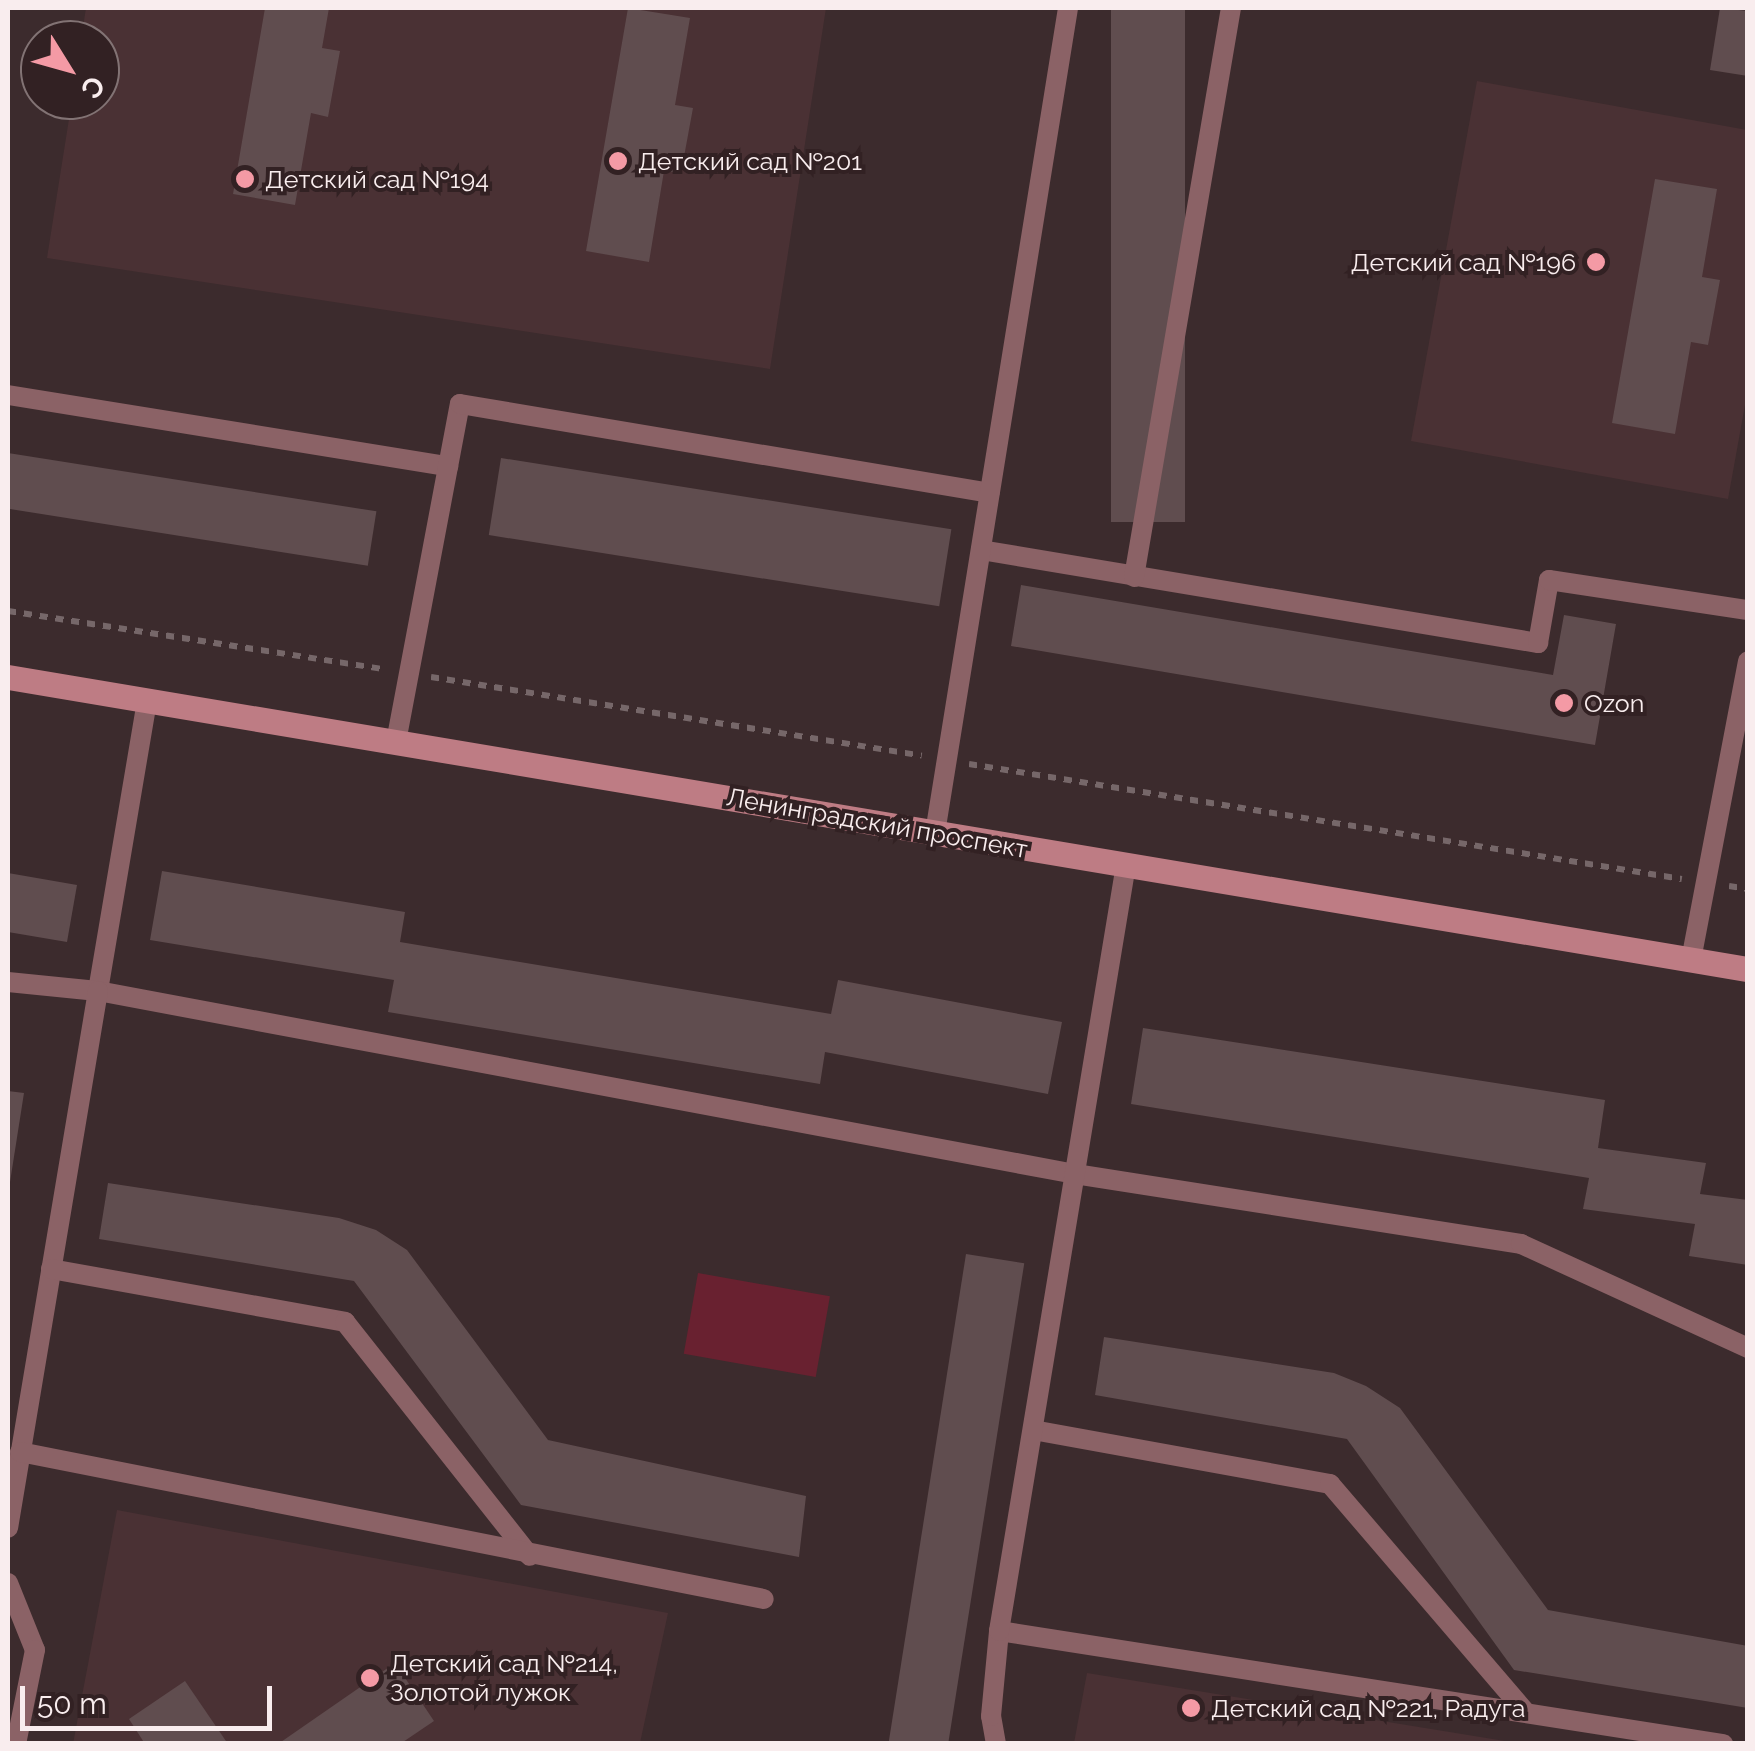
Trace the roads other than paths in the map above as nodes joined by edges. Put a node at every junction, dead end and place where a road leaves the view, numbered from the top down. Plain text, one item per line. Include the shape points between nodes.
1 (1068, 8) edge
2 (1232, 8) edge
3 (8, 395) edge
4 (448, 466) junction
5 (990, 493) junction
6 (980, 550) junction
7 (1134, 578) junction
8 (1748, 610) edge
9 (1747, 668) edge
10 (8, 677) edge
11 (146, 700) junction
12 (396, 742) junction
13 (936, 833) junction
14 (1126, 865) junction
15 (1691, 960) junction
16 (1748, 969) edge
17 (8, 982) edge
18 (98, 991) junction
19 (1075, 1174) junction
20 (51, 1269) junction
21 (1748, 1348) edge
22 (1034, 1430) junction
23 (20, 1452) junction
24 (8, 1528) edge
25 (530, 1556) junction
26 (8, 1583) edge
27 (764, 1599) dead end
28 (1000, 1631) junction
29 (1526, 1713) junction
30 (16, 1744) edge
31 (996, 1744) edge
32 (1723, 1744) edge

1 - 5 lane
2 - 7 lane
3 - 4 lane
4 - 5 lane via 460,404
4 - 12 lane
5 - 6 lane
6 - 7 lane
6 - 13 lane
7 - 8 lane via 1538,643 1548,580
9 - 15 lane
10 - 11 main road, Ленинградский проспект
11 - 12 main road, Ленинградский проспект
11 - 18 lane
12 - 13 main road, Ленинградский проспект
13 - 14 main road, Ленинградский проспект
14 - 15 main road, Ленинградский проспект
14 - 19 lane
15 - 16 main road, Ленинградский проспект
17 - 18 lane
18 - 19 lane
18 - 20 lane
19 - 21 lane via 1521,1244
19 - 22 lane
20 - 23 lane
20 - 25 lane via 345,1322
22 - 28 lane
22 - 29 lane via 1330,1484
23 - 24 lane
23 - 25 lane
25 - 27 lane
26 - 30 lane via 35,1650
28 - 29 lane
28 - 31 lane via 991,1716
29 - 32 lane

